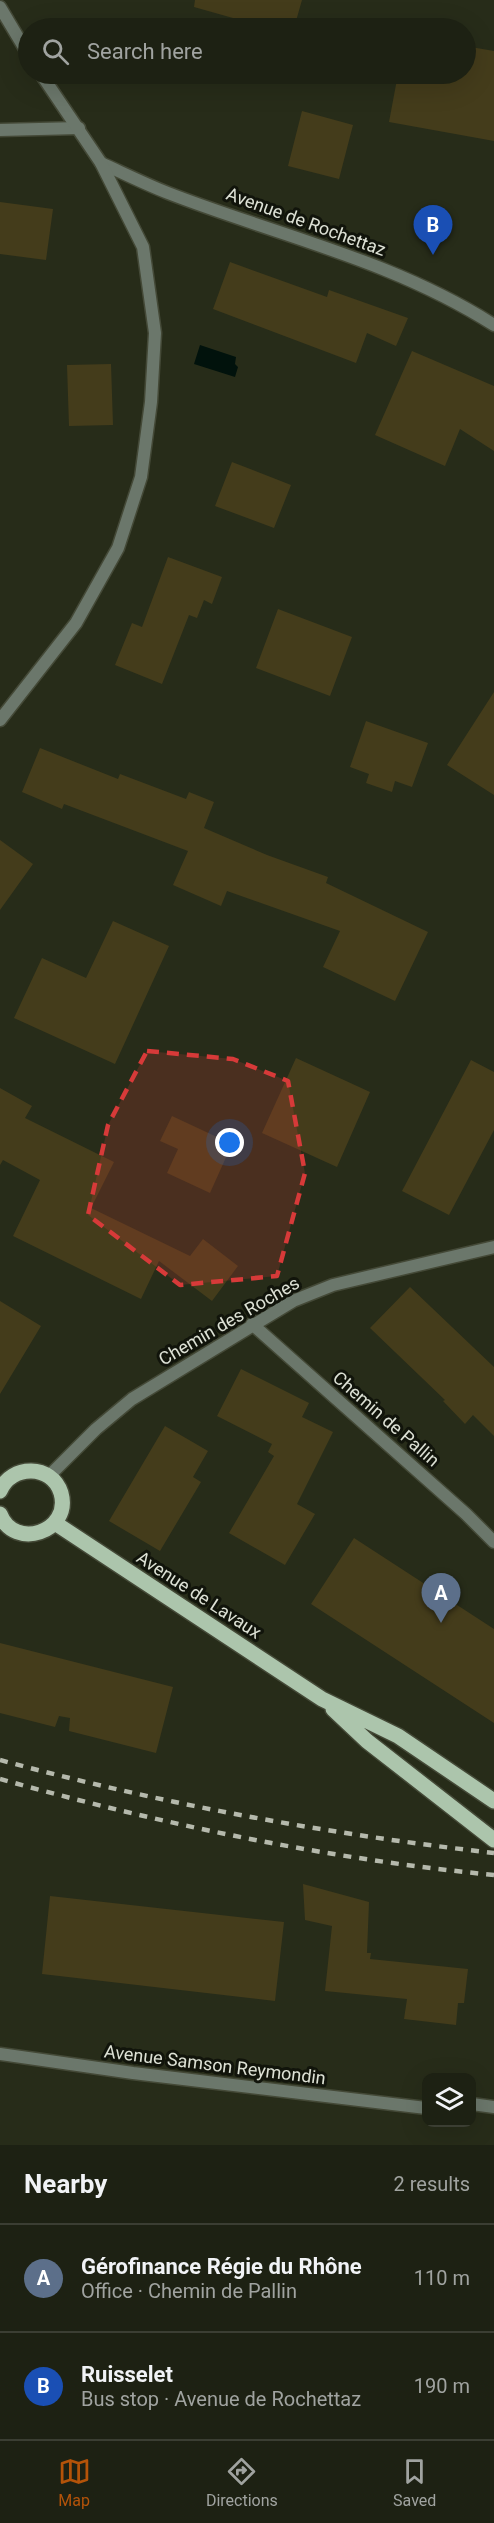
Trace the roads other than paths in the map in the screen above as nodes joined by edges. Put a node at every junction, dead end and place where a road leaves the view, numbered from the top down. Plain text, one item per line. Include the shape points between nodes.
1 (0, 7) edge
2 (18, 37) edge
3 (49, 84) edge
4 (79, 128) junction
5 (0, 130) edge
6 (101, 163) junction
7 (494, 325) edge
8 (0, 720) edge
9 (494, 1247) edge
10 (252, 1324) junction
11 (49, 1476) junction
12 (0, 1490) edge
13 (0, 1514) edge
14 (55, 1523) junction
15 (494, 1542) edge
16 (322, 1699) junction
17 (494, 1801) edge
18 (494, 1840) edge
19 (0, 2054) edge
20 (476, 2105) edge
21 (494, 2107) edge
22 (422, 2108) edge

1 - 2 street
3 - 4 street
4 - 5 street
4 - 6 street
6 - 7 street, Avenue de Rochettaz via 168,193 357,257 458,302
6 - 8 street via 143,246 155,333 141,477 118,548 76,623
9 - 10 street, Chemin des Roches via 333,1285
10 - 11 street, Chemin des Roches via 132,1399
10 - 15 street, Chemin de Pallin
11 - 12 main road via 29,1470 10,1478
11 - 14 main road via 61,1493 60,1514
13 - 14 main road via 8,1526 27,1535 47,1530
14 - 16 main road, Avenue de Lavaux
16 - 17 main road, Avenue de Lavaux via 398,1736
16 - 18 main road, Avenue de Lavaux via 367,1741
19 - 22 street, Avenue Samson Reymondin
20 - 21 street

